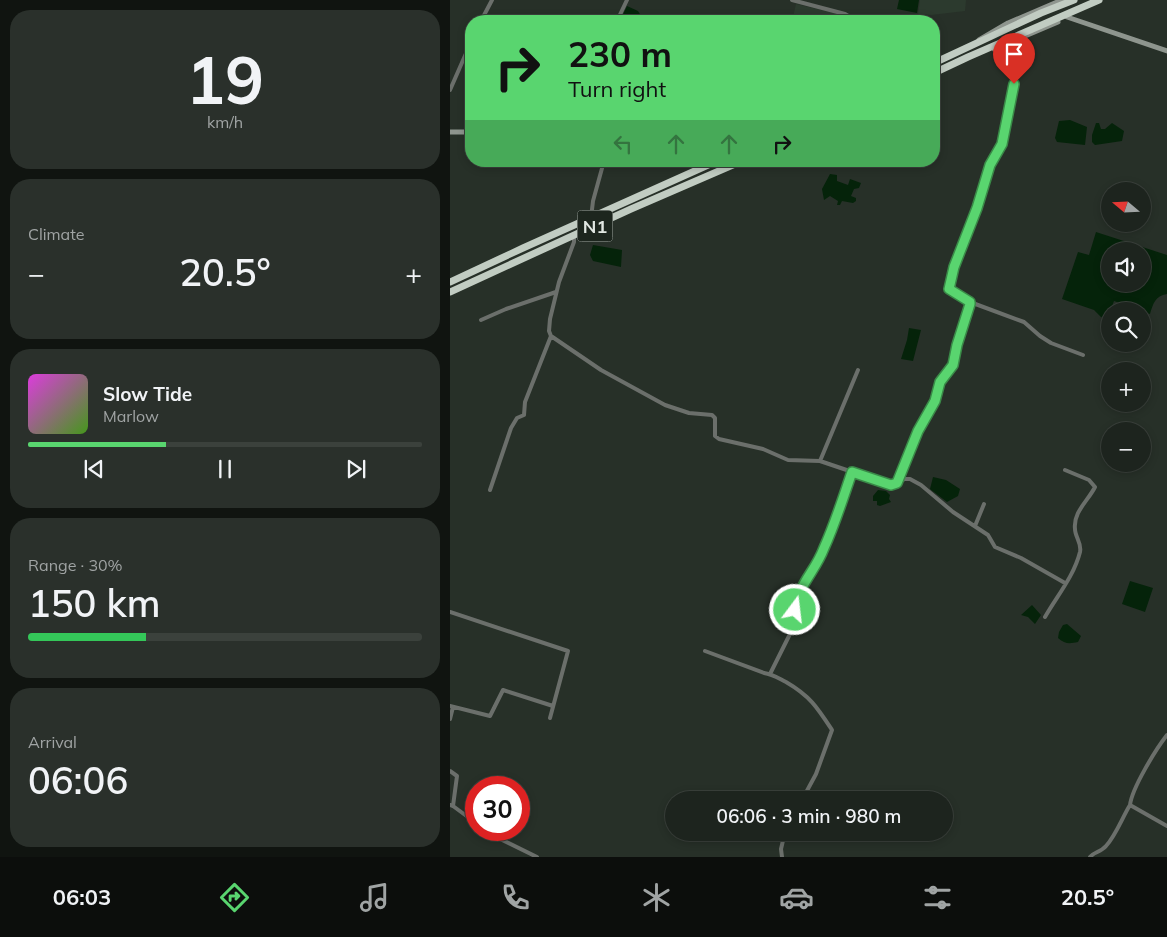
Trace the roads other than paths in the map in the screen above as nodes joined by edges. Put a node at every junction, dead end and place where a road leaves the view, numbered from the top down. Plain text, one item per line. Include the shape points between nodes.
1 (492, 0) edge
2 (627, 0) edge
3 (792, 0) edge
4 (1062, 0) edge
5 (1074, 0) edge
6 (1099, 0) edge
7 (1103, 0) edge
8 (1079, 12) junction
9 (484, 15) edge
10 (620, 15) edge
11 (847, 15) edge
12 (1067, 17) junction
13 (1082, 22) junction
14 (1022, 38) junction
15 (975, 44) junction
16 (1167, 51) edge
17 (977, 53) junction
18 (465, 56) edge
19 (940, 60) edge
20 (940, 71) edge
21 (450, 90) edge
22 (450, 132) edge
23 (465, 132) edge
24 (602, 167) edge
25 (704, 167) edge
26 (728, 167) edge
27 (590, 218) junction
28 (574, 236) junction
29 (450, 282) edge
30 (450, 292) edge
31 (556, 292) junction
32 (970, 302) junction
33 (481, 320) dead end
34 (551, 336) junction
35 (1083, 355) dead end
36 (858, 370) dead end
37 (820, 461) junction
38 (1065, 470) dead end
39 (852, 472) junction
40 (897, 483) junction
41 (490, 490) dead end
42 (984, 504) dead end
43 (975, 526) junction
44 (1065, 583) junction
45 (450, 612) edge
46 (1045, 617) dead end
47 (705, 651) dead end
48 (770, 674) junction
49 (553, 706) junction
50 (452, 707) edge
51 (550, 718) dead end
52 (450, 719) edge
53 (1167, 735) edge
54 (450, 771) edge
55 (807, 791) edge
56 (1130, 805) junction
57 (452, 806) edge
58 (465, 815) edge
59 (1167, 826) edge
60 (506, 841) edge
61 (783, 841) edge
62 (537, 857) edge
63 (782, 857) edge
64 (1090, 857) edge

1 - 9 street
2 - 10 street
3 - 11 street
4 - 15 main road via 1008,23
5 - 15 highway
6 - 17 highway
7 - 8 main road
8 - 12 main road
8 - 13 main road via 1077,17
12 - 13 main road
12 - 14 main road
13 - 16 main road
14 - 17 main road
14 - 32 street via 1002,144 990,165 949,289
15 - 19 highway
17 - 20 highway
18 - 21 street
22 - 23 main road
24 - 27 street
25 - 27 highway, N1
26 - 28 highway, N1
27 - 29 highway, N1
28 - 30 highway, N1
28 - 31 street
31 - 33 street
31 - 34 street via 550,319
32 - 35 street via 1024,322 1040,336
32 - 40 street via 953,365 940,382 935,401 918,431
34 - 37 street via 601,370 665,406 712,415 715,436 719,439 763,449 788,460
34 - 41 street via 525,402 524,415 517,418 510,428
36 - 37 street
37 - 39 street
38 - 44 street via 1089,480 1095,487 1075,522 1080,550 1071,576
39 - 40 street via 891,485
39 - 48 street via 824,550 799,592 793,628
40 - 43 street via 905,479 915,482
42 - 43 street
43 - 44 street via 988,535 995,547 1022,558
44 - 46 street
45 - 49 street via 568,651
47 - 48 street
48 - 55 street via 802,691 832,730
49 - 50 street via 503,690 490,716
49 - 51 street
50 - 52 street
53 - 56 street via 1141,778
54 - 57 street via 458,776
56 - 59 street
56 - 64 street via 1106,845
57 - 58 street
60 - 62 street
61 - 63 street

